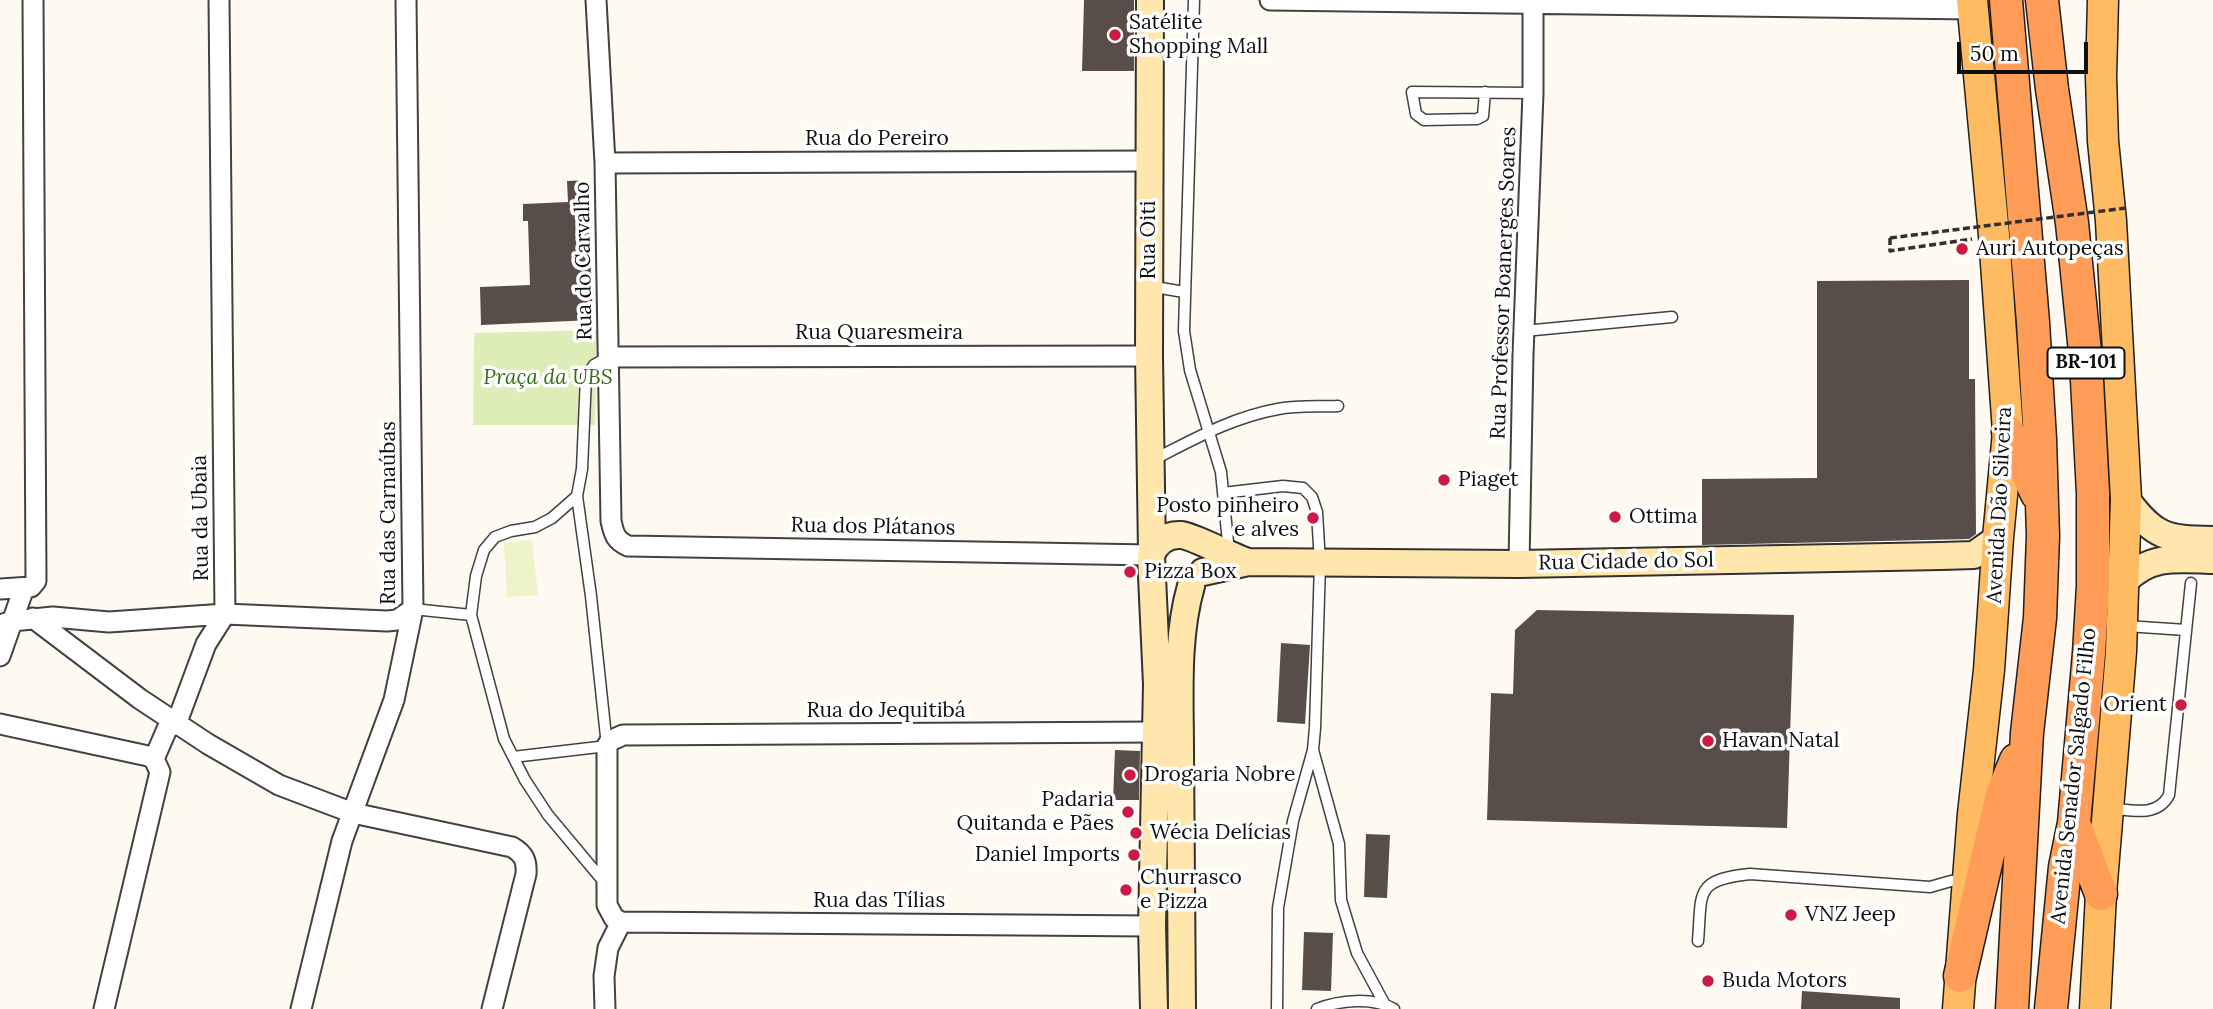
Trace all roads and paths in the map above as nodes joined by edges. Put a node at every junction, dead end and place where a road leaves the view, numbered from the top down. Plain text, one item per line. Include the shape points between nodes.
1 (33, 0) edge
2 (219, 0) edge
3 (406, 0) edge
4 (596, 0) edge
5 (1150, 0) edge
6 (1194, 0) edge
7 (1270, 0) edge
8 (2006, 0) edge
9 (2042, 0) edge
10 (2103, 0) edge
11 (1533, 4) junction
12 (1972, 4) edge
13 (1485, 92) junction
14 (1533, 93) junction
15 (1149, 161) junction
16 (605, 163) junction
17 (2126, 208) dead end
18 (1994, 235) junction
19 (1149, 286) junction
20 (1184, 292) junction
21 (1672, 317) dead end
22 (1524, 331) junction
23 (1149, 356) junction
24 (609, 357) junction
25 (1338, 406) dead end
26 (1208, 431) junction
27 (2008, 432) junction
28 (1152, 470) junction
29 (1223, 493) junction
30 (577, 496) junction
31 (2126, 499) junction
32 (2042, 505) junction
33 (611, 521) joint
34 (1188, 537) junction
35 (1998, 538) junction
36 (2213, 540) edge
37 (1239, 559) junction
38 (1152, 560) junction
39 (2213, 560) edge
40 (1320, 563) junction
41 (1519, 564) junction
42 (1197, 579) junction
43 (2124, 581) junction
44 (2191, 583) dead end
45 (28, 588) junction
46 (0, 589) edge
47 (413, 609) junction
48 (225, 614) junction
49 (471, 615) junction
50 (33, 618) junction
51 (6, 623) edge
52 (2122, 625) junction
53 (2186, 629) junction
54 (0, 656) edge
55 (177, 722) junction
56 (0, 724) edge
57 (1156, 732) junction
58 (2027, 733) junction
59 (611, 741) junction
60 (1313, 750) junction
61 (513, 757) junction
62 (154, 759) junction
63 (2108, 808) junction
64 (353, 813) junction
65 (2074, 822) junction
66 (1968, 880) junction
67 (607, 886) junction
68 (2101, 894) junction
69 (616, 917) junction
70 (1152, 926) junction
71 (1698, 941) dead end
72 (1960, 976) junction
73 (1384, 1003) junction
74 (104, 1009) edge
75 (301, 1009) edge
76 (492, 1009) edge
77 (605, 1009) edge
78 (1154, 1009) edge
79 (1182, 1009) edge
80 (1277, 1009) edge
81 (1317, 1009) edge
82 (1395, 1009) edge
83 (1958, 1009) edge
84 (2012, 1009) edge
85 (2051, 1009) edge
86 (2095, 1009) edge

1 - 45 street via 36,581
2 - 48 street, Rua da Ubaia
3 - 47 street, Rua das Carnaúbas
4 - 16 street, Rua do Carvalho
5 - 15 main road, Rua Oiti
6 - 20 lane
7 - 11 street
8 - 32 highway, Avenida Senador Salgado Filho / BR-101 via 2033,323
9 - 65 highway, Avenida Senador Salgado Filho / BR-101 via 2072,223 2093,493 2093,586
10 - 31 main road, Avenida Senador Salgado Filho via 2103,141
11 - 12 street
11 - 14 street, Rua Professor Boanerges Soares
12 - 18 main road, Avenida Dão Silveira
13 - 13 lane via 1412,92 1416,114 1424,120 1477,119 1483,116
13 - 14 lane
14 - 22 street, Rua Professor Boanerges Soares
15 - 16 street, Rua do Pereiro
15 - 19 main road, Rua Oiti
16 - 24 street, Rua do Carvalho
17 - 18 path, bridge via 1890,237 1890,251
18 - 27 main road, Avenida Dão Silveira
19 - 20 lane
19 - 23 main road, Rua Oiti
20 - 26 lane via 1190,369
21 - 22 lane
22 - 41 street, Rua Professor Boanerges Soares
23 - 24 street, Rua Quaresmeira
23 - 28 main road, Rua Oiti
24 - 30 lane via 594,365 586,377
24 - 33 street, Rua do Carvalho
25 - 26 lane via 1282,408
26 - 28 lane
26 - 29 lane
27 - 32 highway
27 - 35 main road, Avenida Dão Silveira
28 - 34 main road, Rua Oiti
28 - 38 main road, Rua Oiti
29 - 37 lane
29 - 40 lane via 1303,488 1317,512
30 - 49 lane via 535,527 495,537 484,550 476,576
30 - 59 lane
31 - 36 main road via 2145,522 2164,535
31 - 43 main road, Avenida Senador Salgado Filho
32 - 58 highway, Avenida Senador Salgado Filho / BR-101 via 2040,618
33 - 38 street, Rua dos Plátanos via 618,542 628,546
34 - 37 main road, Rua Cidade do Sol
34 - 38 main road via 1163,539
34 - 42 main road via 1201,548 1205,560
35 - 41 main road, Rua Cidade do Sol via 1974,555
35 - 66 main road, Avenida Dão Silveira
37 - 40 main road, Rua Cidade do Sol
37 - 42 main road, Rua Cidade do Sol
38 - 42 main road via 1163,585 1177,589
38 - 57 main road, Rua Oiti
39 - 43 main road via 2158,560 2135,570
40 - 41 main road, Rua Cidade do Sol
40 - 60 lane
42 - 79 main road via 1184,616 1182,642
43 - 52 main road, Avenida Senador Salgado Filho
44 - 53 lane
45 - 46 street
45 - 51 street
47 - 48 street via 387,621
47 - 49 lane
47 - 64 street, Rua das Carnaúbas via 394,699
48 - 50 street via 109,622
48 - 55 street via 206,644
49 - 61 lane via 504,739
50 - 51 street
50 - 55 street
51 - 54 street
52 - 53 lane
52 - 63 main road, Avenida Senador Salgado Filho
53 - 63 lane via 2169,795 2161,806 2148,812
55 - 62 street via 167,729
55 - 64 street via 279,785
56 - 62 street
57 - 59 street, Rua do Jequitibá via 623,735
57 - 70 main road, Rua Oiti
58 - 72 highway via 2002,794
58 - 84 highway, Avenida Senador Salgado Filho / BR-101
59 - 61 lane
59 - 67 street
60 - 73 lane via 1339,844 1341,900 1357,953
60 - 80 lane via 1293,821 1278,908
61 - 67 lane via 548,815
62 - 74 street via 160,772
63 - 68 main road, Avenida Senador Salgado Filho
64 - 75 street, Rua das Carnaúbas
64 - 76 street via 520,851 526,874
65 - 68 highway
65 - 85 highway, Avenida Senador Salgado Filho / BR-101
66 - 71 lane via 1930,887 1736,875 1710,883 1704,890
66 - 72 main road, Avenida Dão Silveira
67 - 69 street via 607,905
68 - 86 main road, Avenida Senador Salgado Filho
69 - 70 street, Rua das Tílias
69 - 77 street via 604,976
70 - 78 main road, Rua Oiti
72 - 83 main road, Avenida Dão Silveira
73 - 81 lane via 1344,1003
73 - 82 lane

